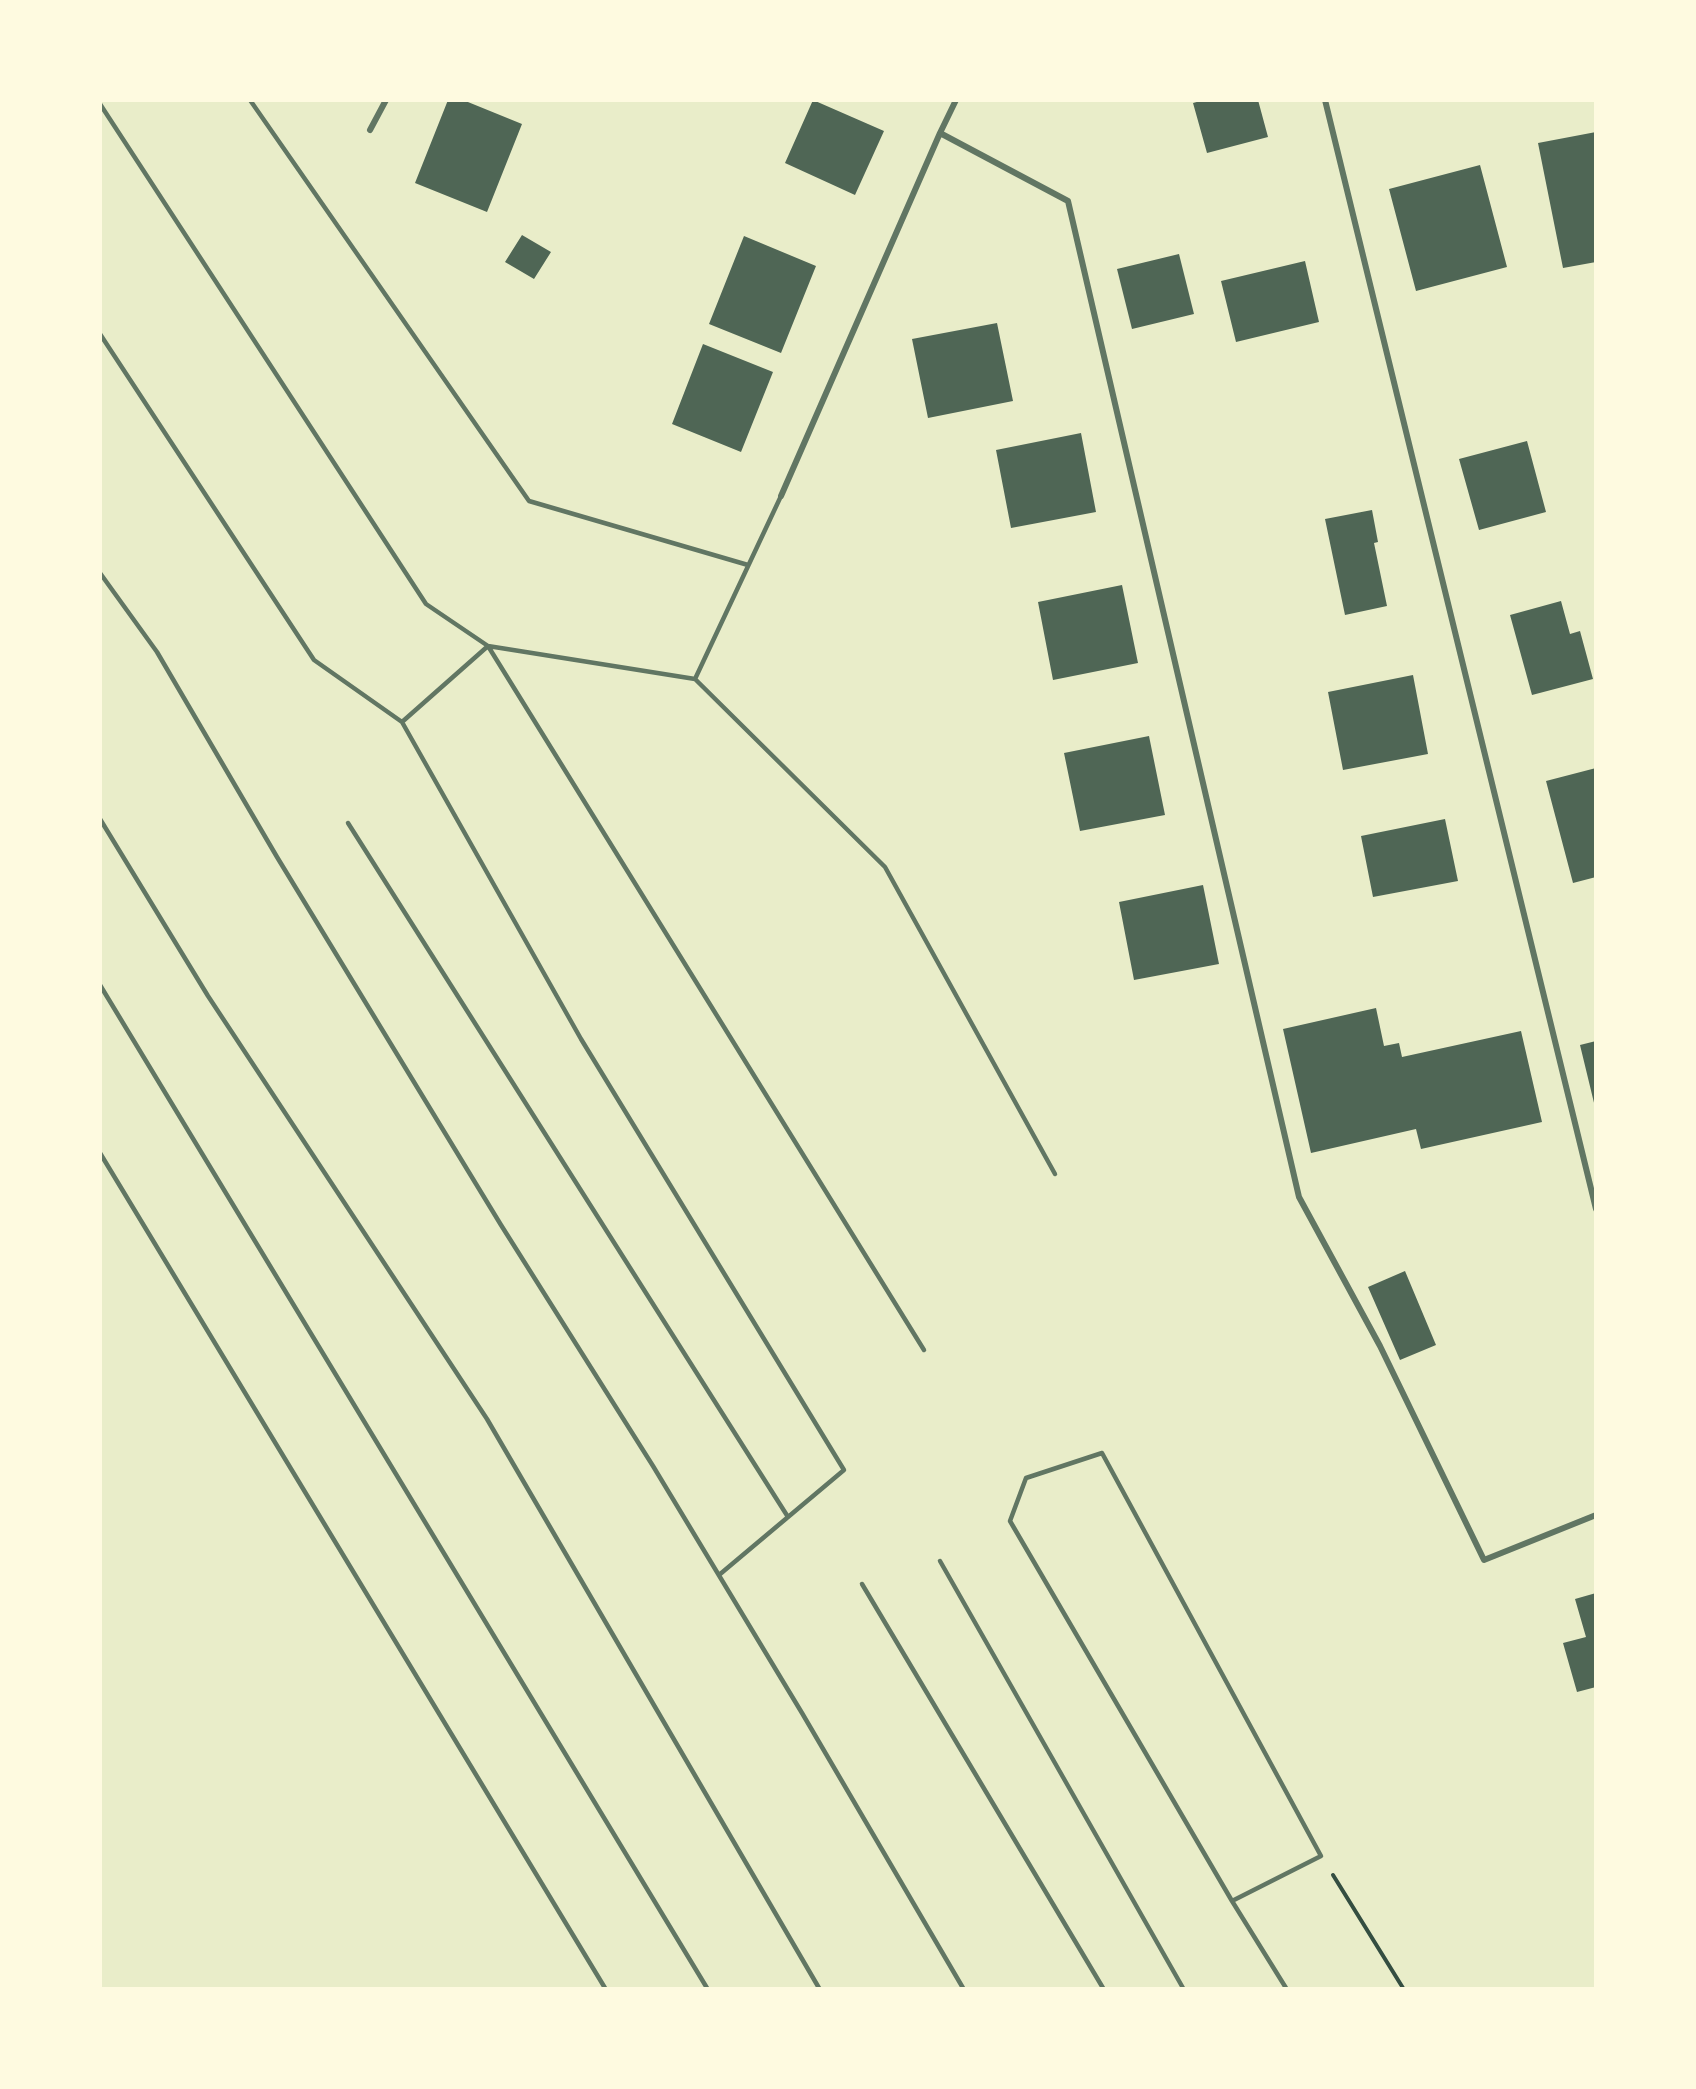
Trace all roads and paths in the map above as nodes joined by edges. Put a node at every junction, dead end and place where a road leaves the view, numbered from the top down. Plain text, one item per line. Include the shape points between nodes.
1 (250, 100) edge
2 (386, 100) edge
3 (956, 100) edge
4 (1325, 100) edge
5 (100, 104) edge
6 (370, 130) dead end
7 (939, 133) junction
8 (100, 334) edge
9 (781, 496) joint
10 (748, 565) junction
11 (100, 573) edge
12 (488, 646) junction
13 (695, 679) junction
14 (402, 722) junction
15 (100, 819) edge
16 (348, 823) dead end
17 (100, 985) edge
18 (100, 1153) edge
19 (1055, 1174) dead end
20 (1596, 1209) edge
21 (924, 1350) dead end
22 (1596, 1515) edge
23 (789, 1517) junction
24 (940, 1561) dead end
25 (719, 1575) junction
26 (862, 1584) dead end
27 (1321, 1856) junction
28 (1232, 1901) junction
29 (605, 1989) edge
30 (707, 1989) edge
31 (819, 1989) edge
32 (963, 1989) edge
33 (1103, 1989) edge
34 (1183, 1989) edge
35 (1286, 1989) edge
36 (1403, 1989) edge

1 - 10 lane via 529,501
2 - 6 street
3 - 7 street
4 - 20 street
5 - 12 lane via 426,604
7 - 9 street
7 - 22 street via 1068,201 1299,1197 1380,1346 1484,1560
8 - 14 lane via 314,660
9 - 10 lane
10 - 13 lane
11 - 25 lane via 157,652 501,1225
12 - 13 lane
12 - 14 lane
12 - 21 lane
13 - 19 lane via 885,867
14 - 23 lane via 581,1039 844,1470
15 - 31 lane via 208,996 487,1419
16 - 23 lane
17 - 30 lane
18 - 29 lane
23 - 25 lane
24 - 34 lane
25 - 32 lane
26 - 33 lane
27 - 28 lane
27 - 28 lane via 1102,1453 1026,1478 1010,1521
27 - 36 path
28 - 35 lane

